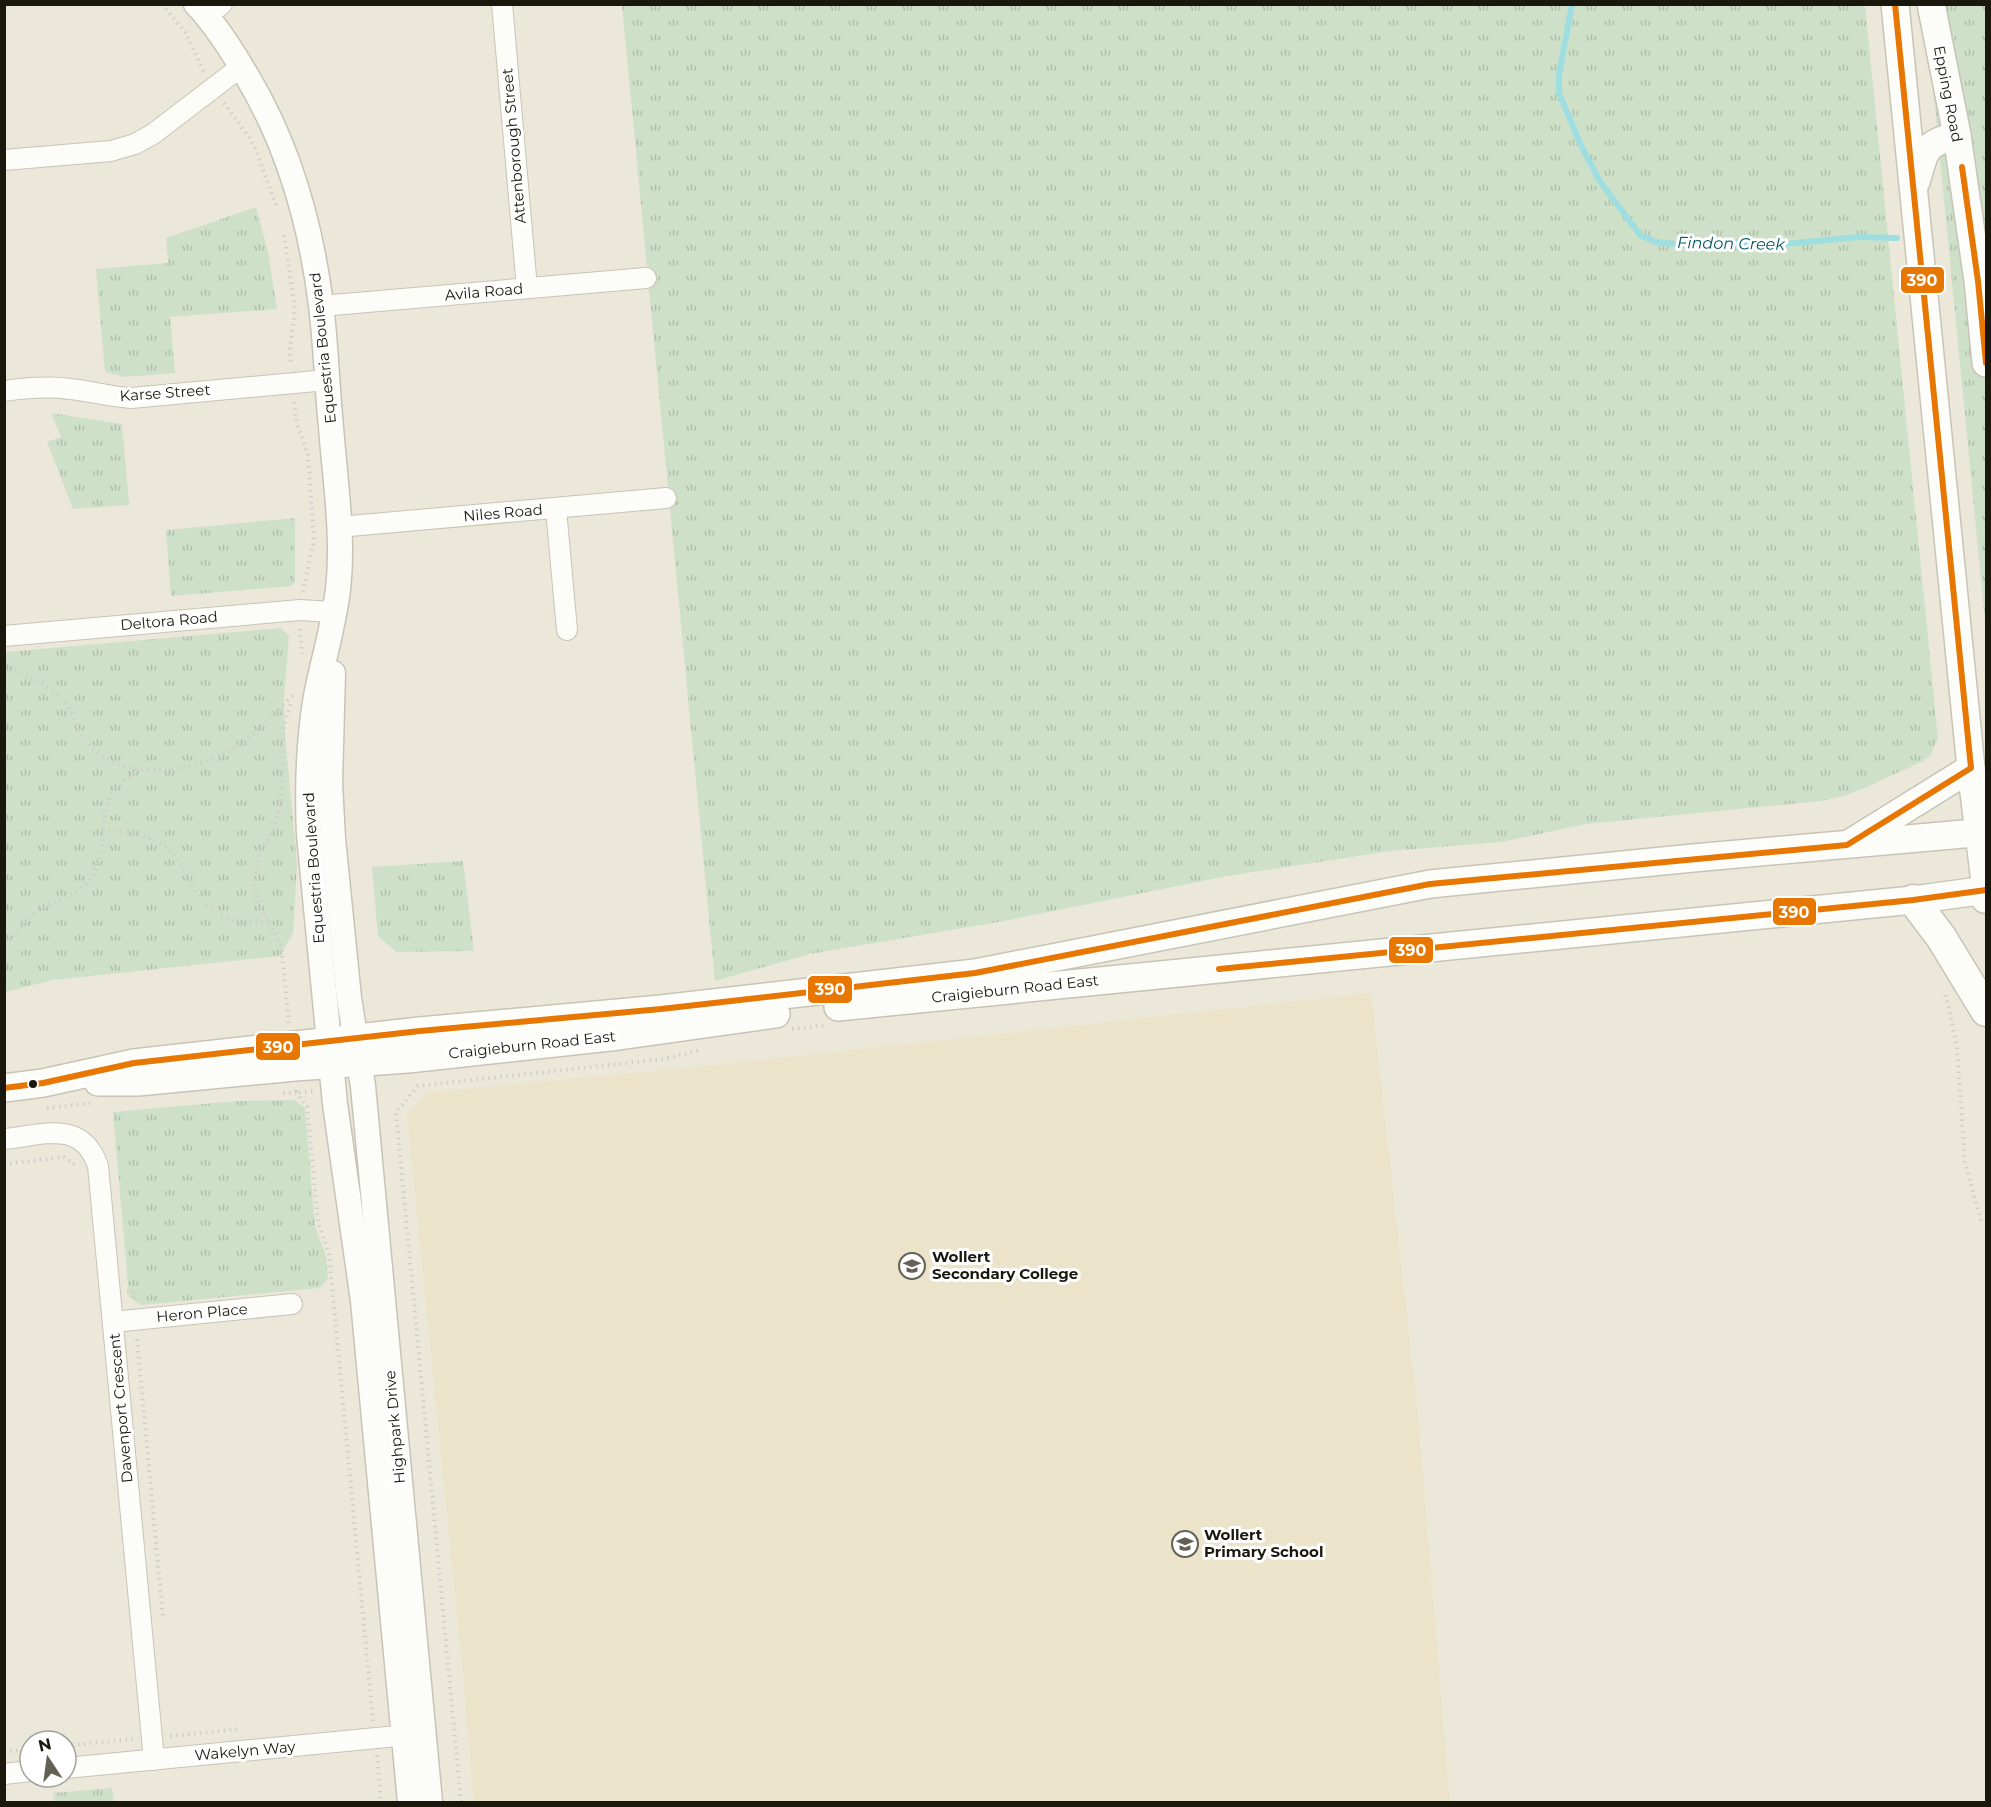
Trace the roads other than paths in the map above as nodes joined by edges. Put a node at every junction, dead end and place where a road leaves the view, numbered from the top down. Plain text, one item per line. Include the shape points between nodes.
1 (502, 4) edge
2 (1895, 4) edge
3 (1931, 4) edge
4 (208, 8) edge
5 (242, 66) junction
6 (1957, 135) junction
7 (4, 160) edge
8 (1914, 189) junction
9 (646, 278) dead end
10 (527, 288) junction
11 (321, 306) junction
12 (1986, 363) edge
13 (327, 380) junction
14 (4, 391) edge
15 (666, 498) dead end
16 (556, 509) junction
17 (339, 527) junction
18 (334, 612) junction
19 (567, 630) dead end
20 (5, 634) edge
21 (1971, 768) junction
22 (1983, 832) edge
23 (1847, 845) junction
24 (1986, 893) edge
25 (1913, 900) junction
26 (1986, 1011) edge
27 (344, 1052) junction
28 (4, 1088) edge
29 (4, 1138) edge
30 (292, 1305) dead end
31 (112, 1322) junction
32 (414, 1735) junction
33 (154, 1760) junction
34 (78, 1767) edge
35 (410, 1803) edge
36 (430, 1803) edge

1 - 10 street, Attenborough Street
2 - 8 main road
3 - 6 main road, Epping Road
4 - 5 street, Equestria Boulevard
5 - 7 street via 153,134 123,148
5 - 11 street, Equestria Boulevard via 265,108 297,188
6 - 8 main road via 1927,149
6 - 12 main road, Epping Road
8 - 21 main road
9 - 10 street, Avila Road
10 - 11 street, Avila Road
11 - 13 street, Equestria Boulevard
13 - 14 street, Karse Street via 131,398 70,388
13 - 17 street, Equestria Boulevard
15 - 16 street, Niles Road
16 - 17 street, Niles Road
16 - 19 street
17 - 18 street, Equestria Boulevard
18 - 20 street, Deltora Road via 300,610
18 - 27 street, Equestria Boulevard via 316,697 307,800
21 - 22 main road
21 - 23 main road
22 - 23 main road, Craigieburn Road East
22 - 24 main road
23 - 27 main road, Craigieburn Road East via 1430,884 975,973 593,1014
24 - 25 main road, Craigieburn Road East
25 - 26 main road via 1941,937
25 - 27 main road, Craigieburn Road East via 798,1011 619,1036
27 - 28 main road, Craigieburn Road East via 295,1069 134,1063
27 - 32 street, Highpark Drive via 363,1086
29 - 31 street, Davenport Crescent via 69,1133 84,1142 94,1155 100,1176
30 - 31 street, Heron Place
31 - 33 street, Davenport Crescent
32 - 33 street, Wakelyn Way
32 - 35 street, Highpark Drive
32 - 36 street, Highpark Drive
33 - 34 street, Wakelyn Way

